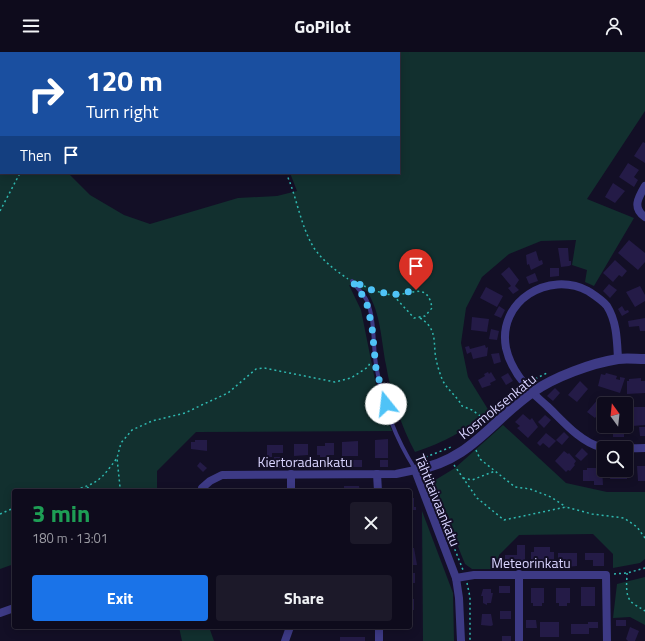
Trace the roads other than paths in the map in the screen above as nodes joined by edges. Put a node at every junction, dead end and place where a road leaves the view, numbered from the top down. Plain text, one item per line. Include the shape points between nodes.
1 (645, 186) edge
2 (645, 217) edge
3 (352, 281) road end
4 (618, 359) junction
5 (645, 359) edge
6 (532, 393) junction
7 (645, 448) edge
8 (415, 470) junction
9 (291, 474) junction
10 (377, 474) junction
11 (202, 489) edge
12 (291, 489) edge
13 (378, 489) edge
14 (519, 574) junction
15 (456, 578) junction
16 (12, 609) edge
17 (0, 613) edge
18 (289, 629) edge
19 (379, 629) edge
20 (285, 641) edge
21 (379, 641) edge
22 (461, 641) edge
23 (519, 641) edge
24 (607, 641) edge

1 - 2 street via 636,207
3 - 8 lane, Tähtitaivaankatu via 366,300 380,383 390,418
4 - 5 street, Kosmoksenkatu
4 - 6 street, Kosmoksenkatu via 575,372
4 - 6 street via 614,320 606,305 581,287 567,283 536,289 514,309 506,328 506,347 511,364
6 - 7 street via 592,444 608,448
6 - 8 street, Kosmoksenkatu via 474,444 451,458
8 - 10 street, Kiertoradankatu
8 - 15 street, Tähtitaivaankatu
9 - 10 street, Kiertoradankatu
9 - 11 street, Kiertoradankatu via 222,475
9 - 12 street
10 - 13 street
14 - 15 street, Meteorinkatu
14 - 23 street
14 - 24 street, Meteorinkatu via 606,575
15 - 22 street, Tähtitaivaankatu
16 - 17 street
18 - 20 street
19 - 21 street

